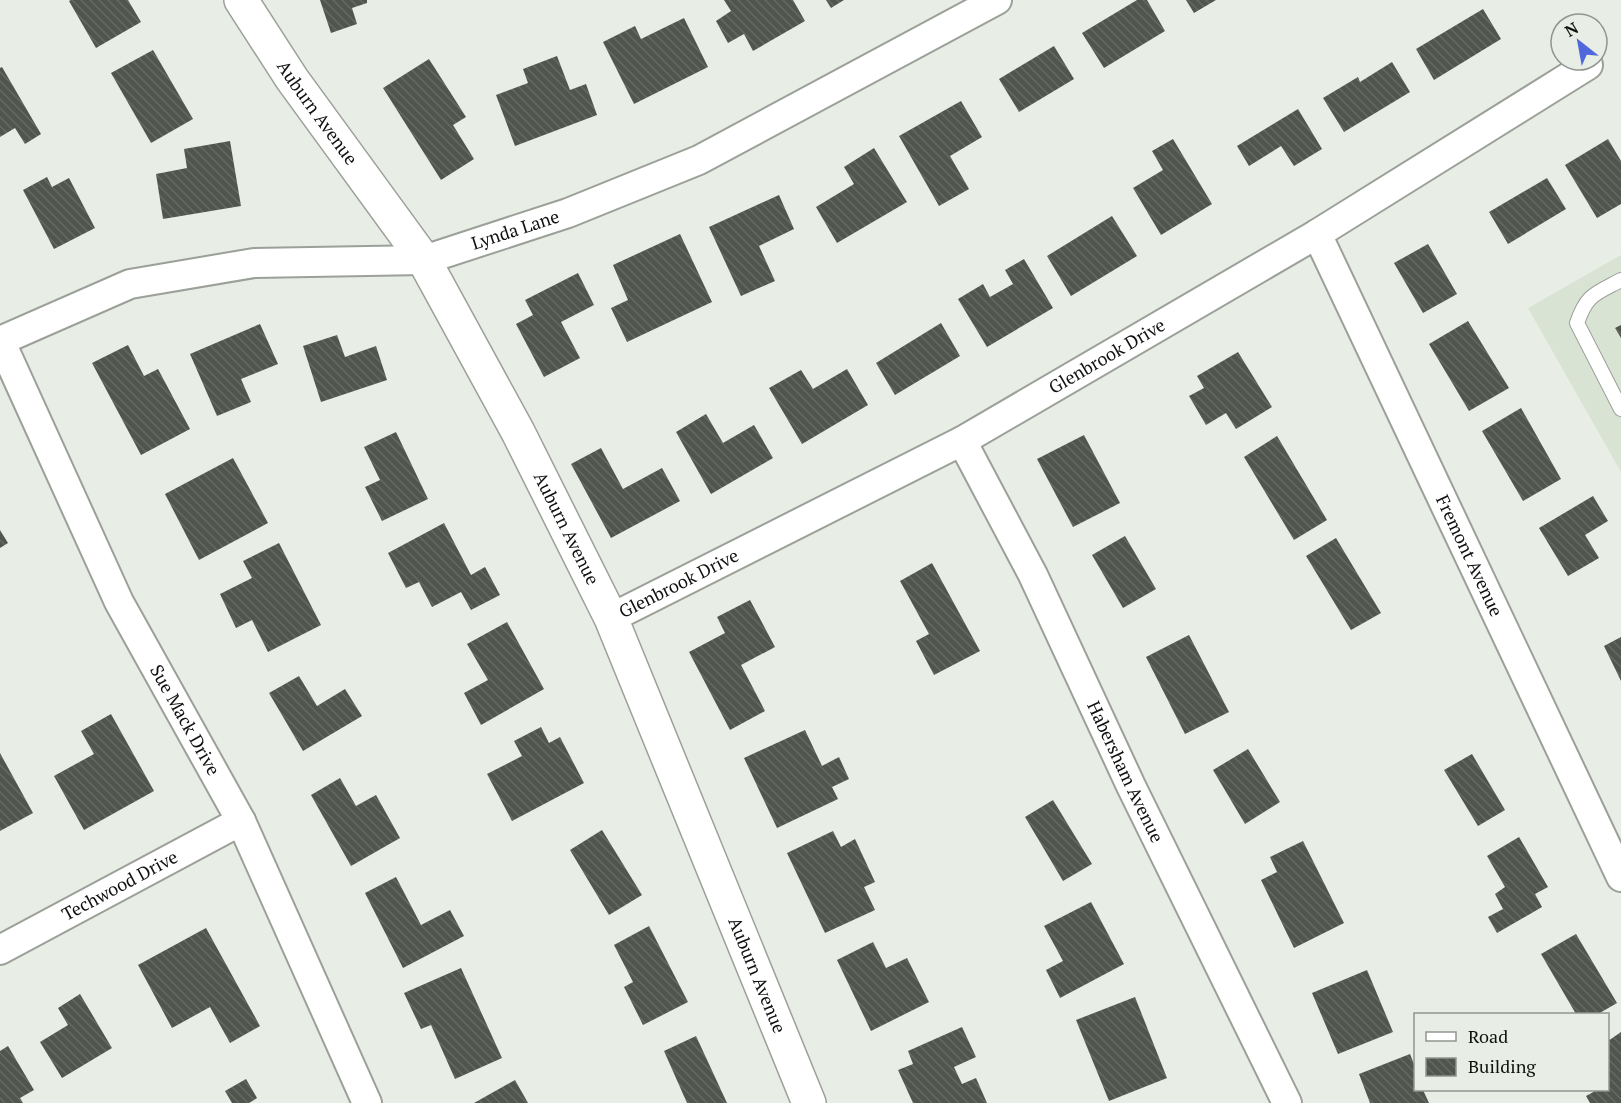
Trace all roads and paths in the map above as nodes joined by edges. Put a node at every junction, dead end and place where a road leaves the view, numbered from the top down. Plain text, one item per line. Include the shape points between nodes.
1 (241, 0) edge
2 (997, 0) edge
3 (1577, 72) edge
4 (1317, 234) junction
5 (424, 260) junction
6 (1621, 280) edge
7 (0, 341) edge
8 (1621, 409) edge
9 (962, 441) junction
10 (611, 618) junction
11 (241, 821) junction
12 (1621, 877) edge
13 (0, 950) edge
14 (367, 1103) edge
15 (809, 1103) edge
16 (1287, 1103) edge

1 - 5 street, Auburn Avenue via 292,79
2 - 5 street, Lynda Lane via 699,160 568,213
3 - 4 street, Glenbrook Drive
4 - 9 street, Glenbrook Drive
4 - 12 street, Fremont Avenue
5 - 7 street, Lynda Lane via 254,263 130,284
5 - 10 street, Auburn Avenue via 518,432
6 - 8 lane via 1591,296 1577,323
7 - 11 street, Sue Mack Drive via 119,602
9 - 10 street, Glenbrook Drive
9 - 16 street, Habersham Avenue via 1034,575 1131,786
10 - 15 street, Auburn Avenue
11 - 13 street, Techwood Drive
11 - 14 street, Sue Mack Drive

